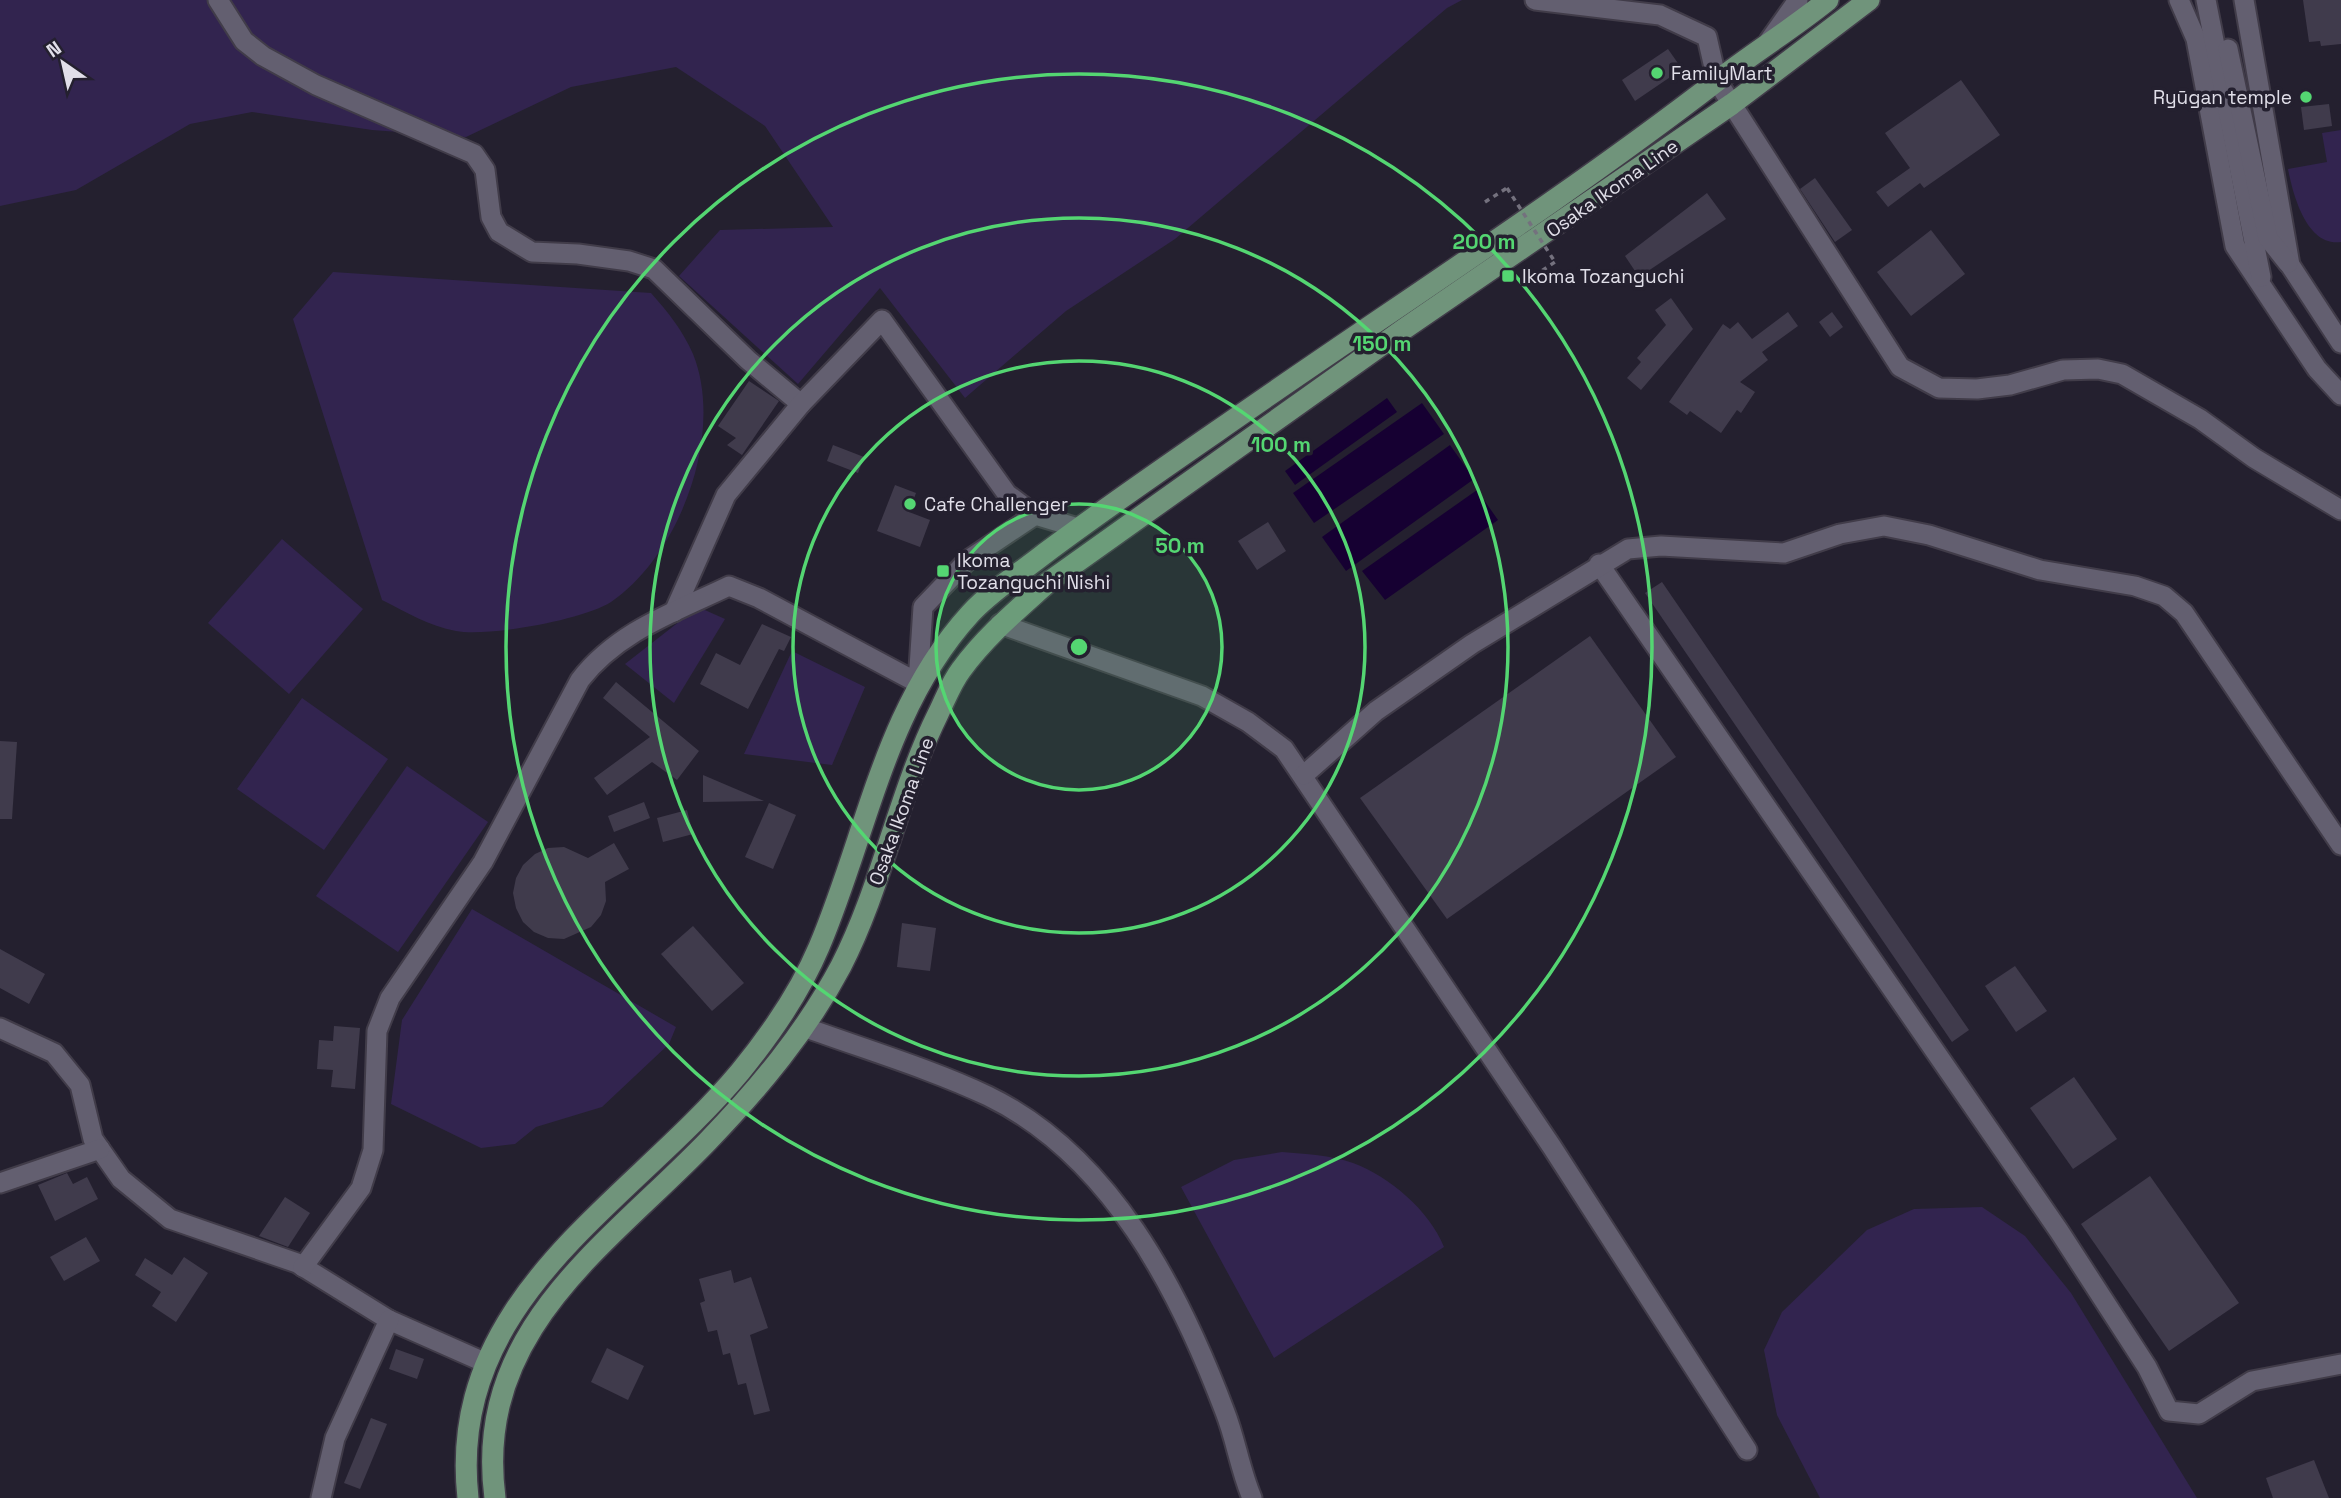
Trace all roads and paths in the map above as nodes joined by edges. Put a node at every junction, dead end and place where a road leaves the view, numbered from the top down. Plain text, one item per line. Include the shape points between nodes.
1 (218, 0) edge
2 (1535, 0) edge
3 (1798, 0) edge
4 (1828, 0) edge
5 (1869, 0) edge
6 (1885, 0) edge
7 (2179, 0) edge
8 (2206, 0) edge
9 (2217, 0) edge
10 (2244, 0) edge
11 (1831, 31) junction
12 (1763, 50) junction
13 (1717, 81) junction
14 (1732, 104) junction
15 (1485, 202) dead end
16 (2290, 265) junction
17 (1534, 276) dead end
18 (2263, 285) junction
19 (2341, 343) edge
20 (2341, 395) edge
21 (801, 404) junction
22 (2341, 510) edge
23 (1035, 515) junction
24 (1078, 528) junction
25 (1599, 564) junction
26 (674, 612) junction
27 (1000, 624) junction
28 (918, 683) junction
29 (1304, 775) junction
30 (2341, 845) edge
31 (804, 1027) junction
32 (0, 1028) edge
33 (100, 1149) junction
34 (0, 1183) edge
35 (303, 1267) junction
36 (389, 1321) junction
37 (486, 1363) junction
38 (2341, 1364) edge
39 (1747, 1450) dead end
40 (321, 1498) edge
41 (468, 1498) edge
42 (495, 1498) edge
43 (1252, 1498) edge

1 - 21 street via 244,41 263,56 316,85 474,154 485,170 491,217 499,232 532,253 578,254 653,269
2 - 13 street via 1660,15 1707,37
3 - 12 street
4 - 12 main road, Osaka Ikoma Line
5 - 11 main road, Osaka Ikoma Line
6 - 11 street
7 - 18 street via 2196,39 2235,246
8 - 18 street
9 - 16 street via 2268,238
10 - 16 street
11 - 14 main road, Osaka Ikoma Line
12 - 13 main road, Osaka Ikoma Line
13 - 14 street
13 - 24 main road, Osaka Ikoma Line
14 - 22 street via 1900,368 1939,388 2010,385 2063,370 2122,374
14 - 27 main road, Osaka Ikoma Line via 1046,584
15 - 17 path, bridge via 1507,188 1555,262
16 - 19 street
18 - 20 street via 2317,369
21 - 23 street via 882,320 1007,494
21 - 26 street via 726,495
23 - 24 street
23 - 28 street via 968,560 923,607
24 - 28 main road, Osaka Ikoma Line via 974,610
25 - 29 street via 1376,711
25 - 30 street via 1628,549 1661,546 1784,554 1840,534 1884,526 2040,570 2135,586 2164,596 2184,613
25 - 38 street via 2059,1231 2147,1367 2169,1411 2199,1414 2252,1381
26 - 28 street via 729,586
26 - 35 street via 631,633 598,657 580,680 483,862 390,998 377,1031 373,1150 361,1188
27 - 29 street via 1202,696 1284,749
27 - 31 main road, Osaka Ikoma Line via 959,671 918,754 872,893 841,965
28 - 37 main road, Osaka Ikoma Line via 890,747 818,950 782,1017 699,1117 543,1269
29 - 39 street
31 - 42 main road, Osaka Ikoma Line via 761,1085 577,1269 522,1340 496,1409
31 - 43 street via 988,1096 1064,1146 1101,1185 1169,1282 1225,1413
32 - 33 street via 54,1053 80,1085 93,1139
33 - 34 street
33 - 35 street via 121,1179 170,1219
35 - 36 street
36 - 37 street
36 - 40 street via 335,1438
37 - 41 main road, Osaka Ikoma Line via 471,1403 464,1464

